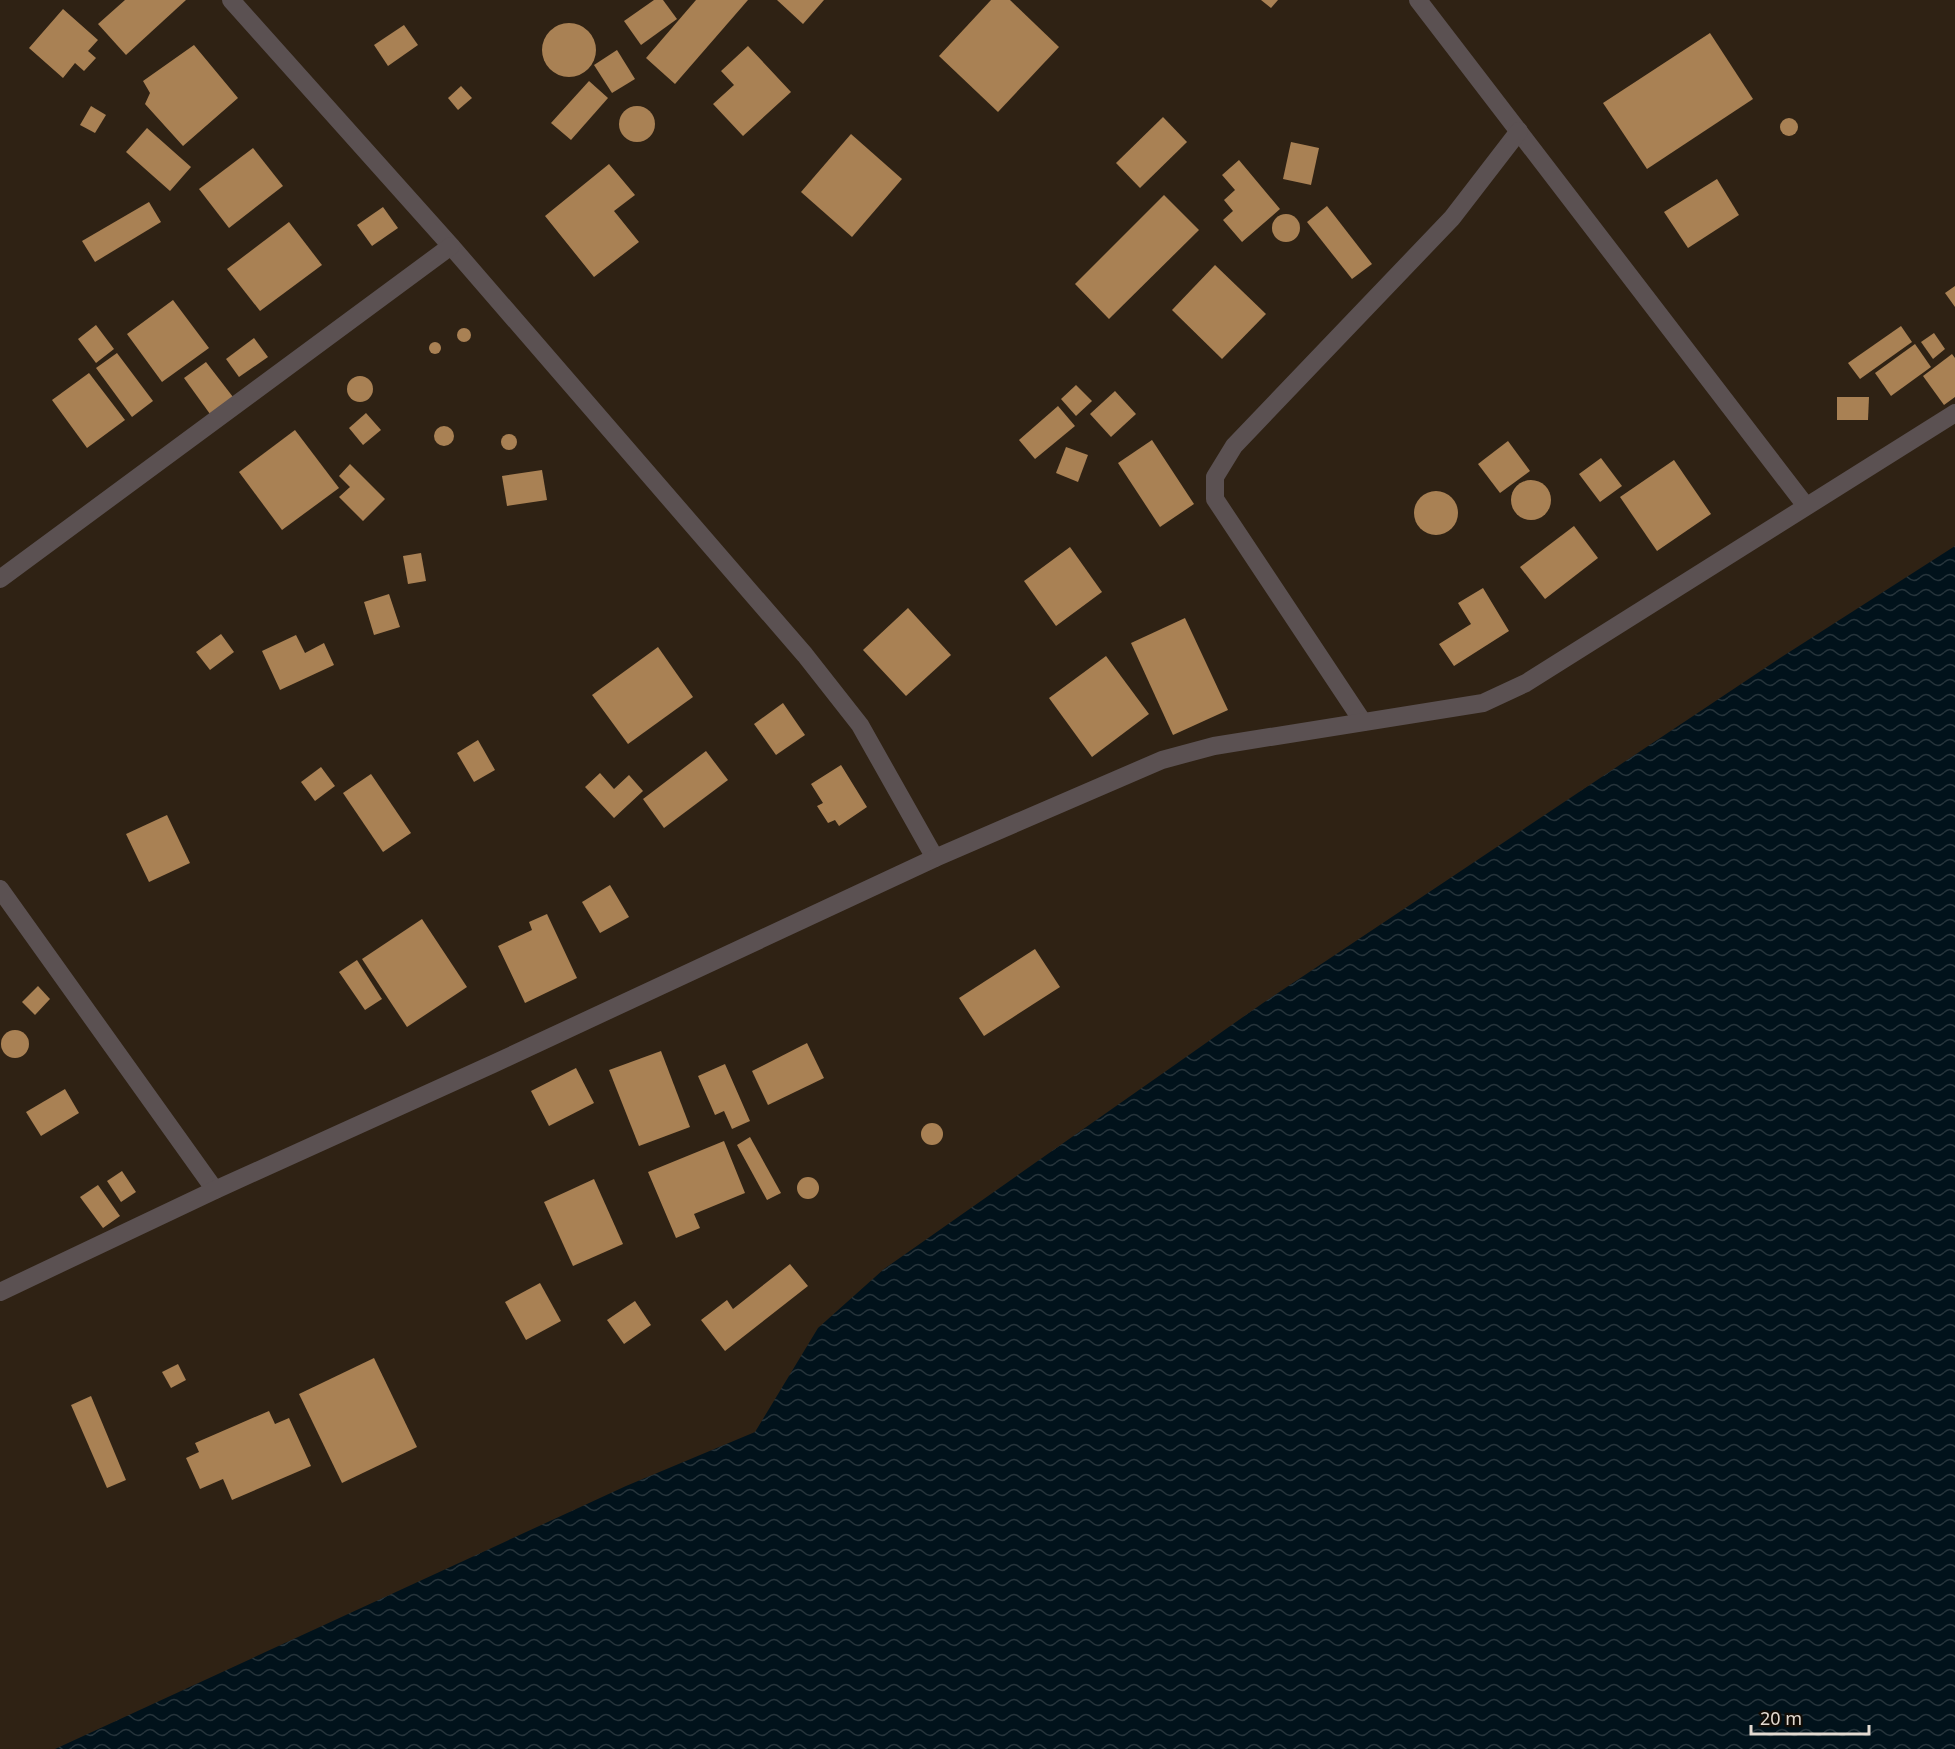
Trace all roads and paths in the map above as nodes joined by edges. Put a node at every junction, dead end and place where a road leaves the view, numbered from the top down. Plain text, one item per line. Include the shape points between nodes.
1 (231, 0) edge
2 (1418, 0) edge
3 (1519, 131) junction
4 (451, 246) junction
5 (1955, 413) edge
6 (1806, 506) junction
7 (0, 579) edge
8 (1363, 722) junction
9 (935, 858) junction
10 (0, 889) edge
11 (215, 1190) junction
12 (0, 1292) edge

1 - 4 street
2 - 3 street
3 - 6 street
3 - 8 street via 1452,218 1233,446 1215,477 1215,499
4 - 7 street
4 - 9 street via 805,655 860,724
5 - 6 street
6 - 8 street via 1515,688 1483,703
8 - 9 street via 1214,747 1162,760
9 - 11 street
10 - 11 street
11 - 12 street

